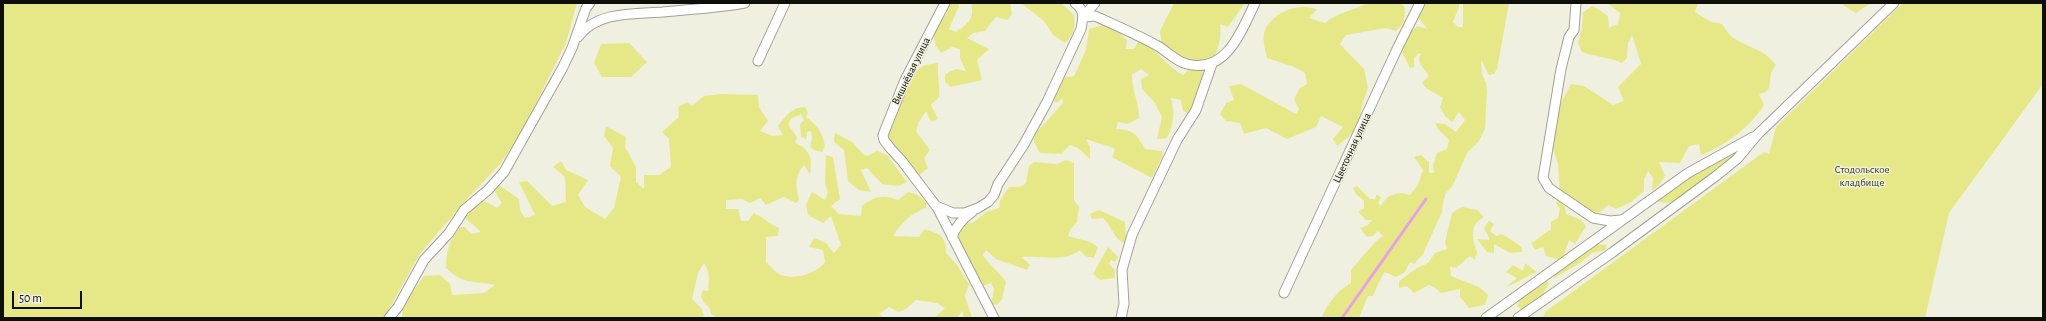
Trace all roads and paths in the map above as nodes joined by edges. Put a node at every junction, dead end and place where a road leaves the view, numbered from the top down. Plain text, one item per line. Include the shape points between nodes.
1 (590, 3) edge
2 (639, 3) edge
3 (745, 3) edge
4 (785, 3) edge
5 (945, 3) edge
6 (1075, 3) edge
7 (1095, 3) edge
8 (1255, 3) edge
9 (1420, 3) edge
10 (1576, 3) edge
11 (1894, 3) edge
12 (631, 13) junction
13 (1084, 17) junction
14 (572, 48) junction
15 (758, 61) dead end
16 (1212, 64) junction
17 (1758, 134) junction
18 (936, 206) junction
19 (978, 208) junction
20 (1622, 219) junction
21 (952, 237) junction
22 (1284, 293) dead end
23 (389, 318) edge
24 (994, 318) edge
25 (1121, 318) edge
26 (1486, 318) edge
27 (1518, 318) edge

1 - 14 street
2 - 12 street
3 - 12 street
4 - 15 street
5 - 18 street, Вишнёвая улица via 899,92 883,135 884,140
6 - 13 street
7 - 13 street
8 - 16 street via 1227,53
9 - 22 street, Цветочная улица
10 - 20 street via 1574,30 1569,37 1560,69 1543,178 1549,188 1593,218 1610,221
11 - 17 street
12 - 14 street via 591,25 583,30
13 - 16 street via 1095,16 1136,34 1186,64
13 - 19 street via 1066,63 1027,140 998,184 994,195
14 - 23 street via 504,172 488,190 464,210 449,233 424,260 398,307
16 - 25 street via 1196,110 1177,140 1132,235 1122,270 1124,304
17 - 20 street via 1688,173
17 - 27 street via 1737,159 1684,201
18 - 19 street via 953,213 965,213
18 - 21 street
19 - 21 street via 964,217
20 - 26 street
21 - 24 street

